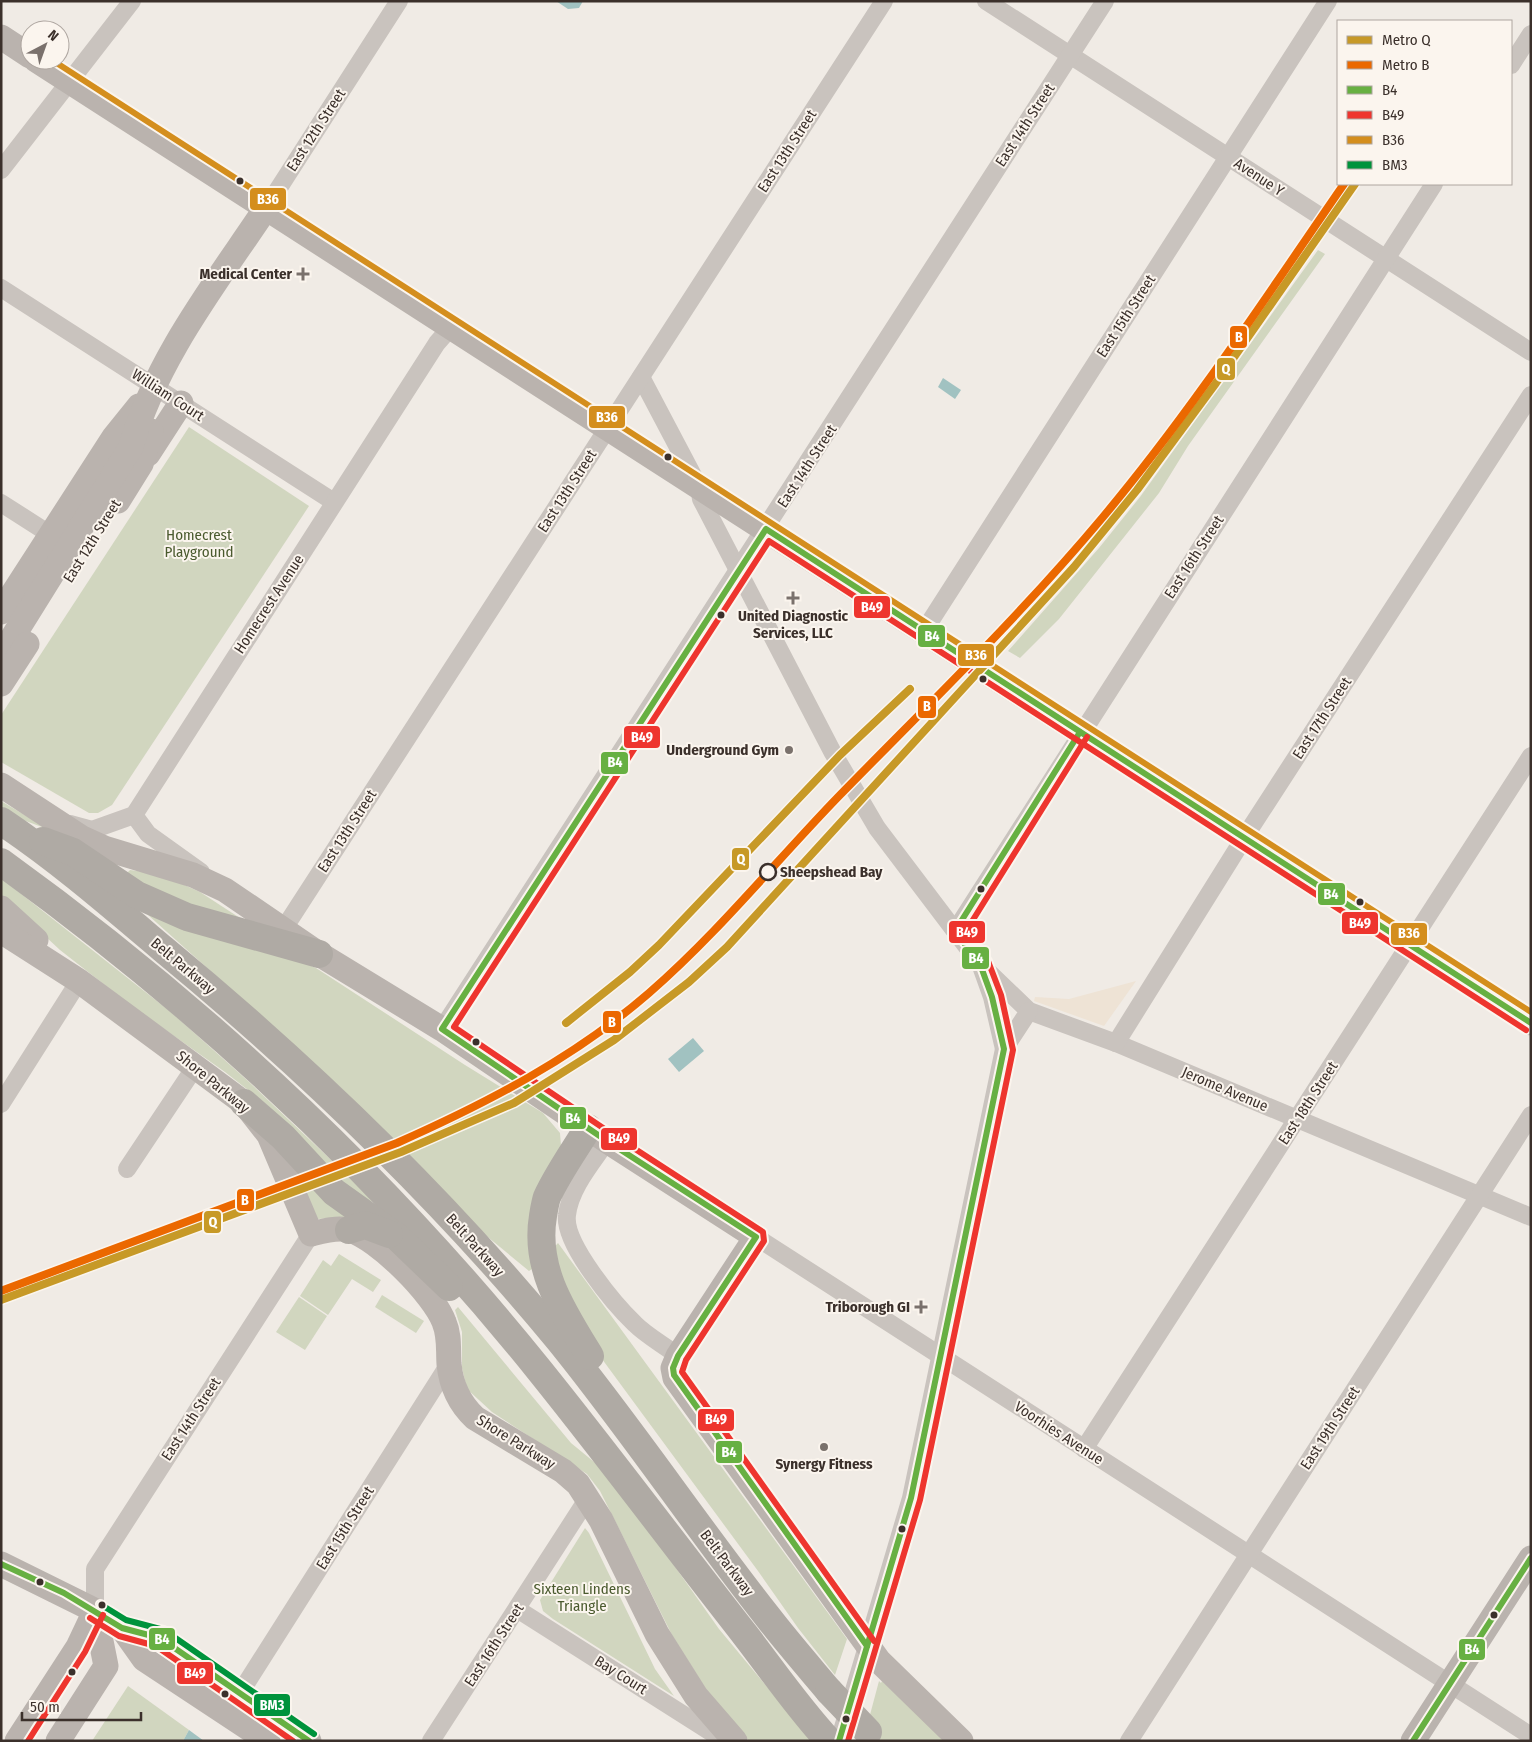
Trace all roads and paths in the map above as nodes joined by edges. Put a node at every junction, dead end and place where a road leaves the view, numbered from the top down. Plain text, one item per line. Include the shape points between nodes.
1 (132, 1) edge
2 (399, 1) edge
3 (884, 1) edge
4 (986, 1) edge
5 (1105, 1) edge
6 (1328, 1) edge
7 (1531, 34) edge
8 (1, 37) edge
9 (20, 49) edge
10 (1070, 55) junction
11 (1512, 63) edge
12 (52, 70) edge
13 (70, 81) junction
14 (1228, 157) junction
15 (1, 170) edge
16 (1433, 185) edge
17 (266, 208) junction
18 (1386, 259) junction
19 (1, 288) edge
20 (450, 327) junction
21 (1531, 352) edge
22 (641, 378) junction
23 (155, 387) junction
24 (1531, 395) edge
25 (181, 404) junction
26 (608, 428) junction
27 (141, 464) junction
28 (699, 487) junction
29 (334, 502) junction
30 (1, 503) edge
31 (766, 529) junction
32 (51, 535) junction
33 (740, 570) junction
34 (1, 612) edge
35 (924, 631) junction
36 (1, 656) edge
37 (1, 684) edge
38 (1080, 732) junction
39 (1531, 756) edge
40 (1, 785) edge
41 (134, 815) junction
42 (57, 821) junction
43 (8, 826) edge
44 (1244, 838) junction
45 (1, 862) edge
46 (225, 890) junction
47 (1, 908) edge
48 (283, 930) junction
49 (1, 931) edge
50 (955, 931) junction
51 (1409, 944) junction
52 (319, 954) junction
53 (980, 964) junction
54 (79, 981) junction
55 (1029, 1011) junction
56 (1531, 1023) edge
57 (442, 1029) junction
58 (1116, 1043) junction
59 (1004, 1049) junction
60 (195, 1067) junction
61 (244, 1103) junction
62 (1, 1104) edge
63 (1531, 1115) edge
64 (1297, 1119) junction
65 (597, 1135) junction
66 (128, 1169) dead end
67 (1479, 1195) junction
68 (1531, 1217) edge
69 (349, 1230) junction
70 (312, 1234) junction
71 (397, 1237) junction
72 (756, 1237) junction
73 (942, 1357) junction
74 (676, 1362) junction
75 (449, 1364) junction
76 (540, 1371) junction
77 (634, 1436) junction
78 (1084, 1448) junction
79 (588, 1498) junction
80 (1249, 1555) junction
81 (1531, 1558) edge
82 (1, 1564) edge
83 (517, 1609) junction
84 (94, 1611) junction
85 (122, 1628) junction
86 (867, 1646) junction
87 (1449, 1684) junction
88 (240, 1693) junction
89 (1531, 1736) edge
90 (828, 1737) edge
91 (872, 1737) edge
92 (17, 1741) edge
93 (58, 1741) edge
94 (268, 1741) edge
95 (309, 1741) edge
96 (431, 1741) edge
97 (725, 1741) edge
98 (735, 1741) edge
99 (961, 1741) edge
100 (1129, 1741) edge
101 (1413, 1741) edge

1 - 13 street
2 - 17 street, East 12th Street
3 - 22 street, East 13th Street
4 - 10 street, Avenue Y
5 - 10 street, East 14th Street
6 - 14 street, East 15th Street
7 - 11 street
8 - 9 main road
10 - 14 street, Avenue Y
10 - 31 street, East 14th Street
12 - 13 main road
13 - 15 street
13 - 17 main road
14 - 18 street, Avenue Y
14 - 35 street, East 15th Street
16 - 18 street, East 16th Street
17 - 20 main road
17 - 23 main road, East 12th Street via 167,362
18 - 21 street, Avenue Y
18 - 38 street, East 16th Street
19 - 23 street, William Court
20 - 26 main road
20 - 29 street, Homecrest Avenue
22 - 26 street, East 13th Street
22 - 28 street
23 - 25 street, William Court
23 - 27 main road, East 12th Street via 152,424
23 - 32 main road, East 12th Street via 114,437
23 - 36 main road, East 12th Street via 139,420 131,447
24 - 44 street, East 17th Street
25 - 27 main road
25 - 29 street, William Court
26 - 28 main road
26 - 48 street, East 13th Street
27 - 37 main road, East 12th Street
28 - 31 main road
28 - 33 street via 701,499
29 - 41 street, Homecrest Avenue
30 - 32 street
31 - 33 street, East 14th Street
31 - 35 main road
32 - 34 main road, East 12th Street
33 - 50 street via 833,753 877,828
33 - 57 street, East 14th Street
35 - 38 main road
38 - 44 main road
38 - 50 street, East 16th Street
39 - 51 street, East 18th Street
40 - 42 main road
41 - 42 street via 92,830
41 - 46 street via 148,834
42 - 46 main road via 104,848 193,875
43 - 52 highway via 74,852 137,895 187,917
43 - 77 highway, Belt Parkway via 205,983 362,1126 474,1242 559,1340
44 - 51 main road
44 - 58 street, East 17th Street
45 - 76 highway, Belt Parkway via 116,950 205,1024 330,1139 422,1232
46 - 48 main road
47 - 54 main road, Shore Parkway
48 - 52 main road
49 - 54 main road, Shore Parkway
50 - 53 street
51 - 56 main road
51 - 64 street, East 18th Street
52 - 57 main road
53 - 55 street
53 - 59 street via 992,997
54 - 60 main road, Shore Parkway
54 - 62 street
55 - 58 street, Jerome Avenue
55 - 59 street
57 - 65 main road
58 - 64 street, Jerome Avenue
59 - 73 street
60 - 61 main road, Shore Parkway
60 - 66 street
61 - 70 main road, Shore Parkway via 269,1135
61 - 71 highway via 283,1137 334,1192
63 - 67 street, East 19th Street
64 - 67 street, Jerome Avenue
64 - 78 street, East 18th Street
65 - 72 main road, Voorhies Avenue
65 - 74 street via 570,1201 566,1218 572,1237 581,1256 618,1307
65 - 77 highway via 564,1166 546,1199 540,1232 544,1269 556,1300
67 - 68 street, Jerome Avenue
67 - 80 street, East 19th Street
69 - 70 main road, Shore Parkway via 331,1229
69 - 71 highway via 365,1226
69 - 75 main road, Shore Parkway via 370,1240 432,1299 444,1322 450,1344
70 - 84 street, East 14th Street via 95,1569
71 - 76 highway
72 - 73 street, Voorhies Avenue
72 - 74 main road
73 - 78 street, Voorhies Avenue
73 - 86 street via 911,1498
74 - 86 main road via 676,1381
75 - 79 main road, Shore Parkway via 464,1408 475,1418 563,1471
75 - 88 street, East 15th Street
76 - 90 highway, Belt Parkway
77 - 91 highway, Belt Parkway, bridge via 768,1618
78 - 80 street, Voorhies Avenue
79 - 83 street, East 16th Street
79 - 98 main road, Shore Parkway via 657,1634 696,1696
80 - 87 street, Voorhies Avenue
80 - 100 street, East 19th Street
81 - 87 main road
82 - 84 main road via 64,1593
83 - 96 street, East 16th Street
83 - 97 street, Bay Court
84 - 85 main road
84 - 92 main road via 78,1647
84 - 93 main road via 106,1666
85 - 88 main road via 160,1638
85 - 94 main road via 144,1660
86 - 90 street
86 - 99 main road
87 - 89 street, Voorhies Avenue
87 - 101 main road
88 - 95 main road

